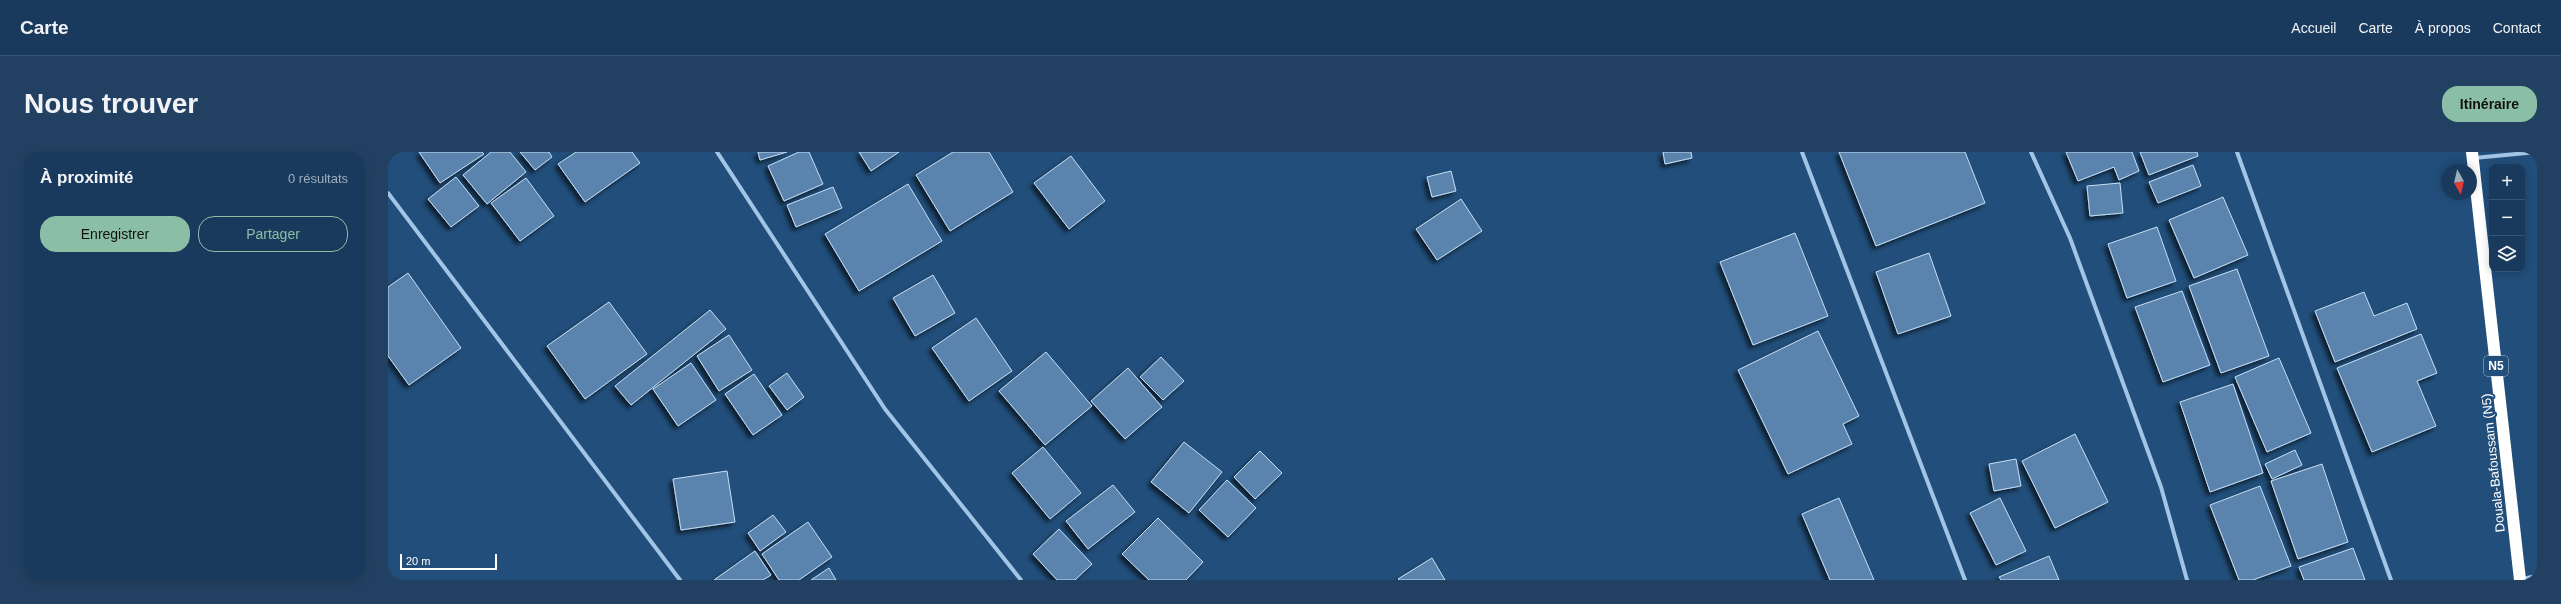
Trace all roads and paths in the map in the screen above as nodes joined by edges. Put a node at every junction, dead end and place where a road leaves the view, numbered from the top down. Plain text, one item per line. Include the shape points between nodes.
1 (718, 152) edge
2 (1802, 152) edge
3 (2031, 152) edge
4 (2237, 152) edge
5 (2537, 152) edge
6 (2472, 155) edge
7 (388, 193) edge
8 (2537, 576) edge
9 (680, 580) edge
10 (1021, 580) edge
11 (1965, 580) edge
12 (2187, 580) edge
13 (2391, 580) edge
14 (2520, 580) edge

1 - 10 street via 885,409
2 - 11 street
3 - 12 street via 2070,238 2161,487
4 - 13 street
5 - 6 street
6 - 14 highway, Douala-Bafoussam (N5) / N5
7 - 9 street
8 - 14 street

